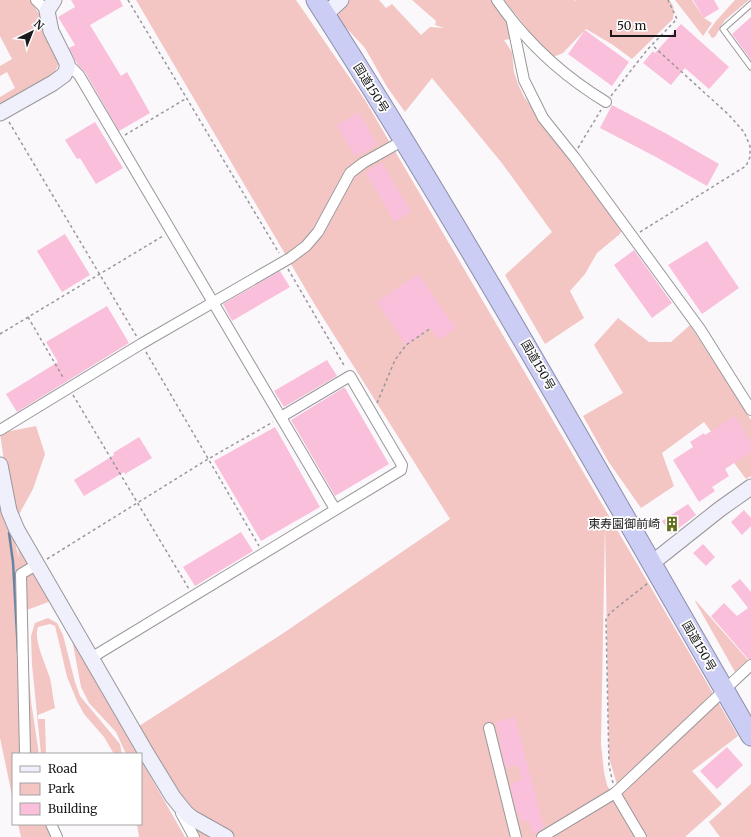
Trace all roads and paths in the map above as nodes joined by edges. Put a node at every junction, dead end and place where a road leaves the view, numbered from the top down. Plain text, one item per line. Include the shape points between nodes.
1 (128, 0) edge
2 (341, 0) edge
3 (497, 0) edge
4 (668, 0) edge
5 (46, 4) edge
6 (751, 4) edge
7 (321, 7) edge
8 (512, 22) junction
9 (652, 45) junction
10 (67, 63) junction
11 (751, 67) edge
12 (187, 98) junction
13 (606, 102) junction
14 (1, 111) edge
15 (117, 139) junction
16 (404, 140) junction
17 (751, 146) edge
18 (574, 158) junction
19 (171, 232) junction
20 (633, 237) junction
21 (284, 262) junction
22 (100, 275) junction
23 (213, 302) junction
24 (28, 317) junction
25 (431, 328) dead end
26 (0, 334) edge
27 (141, 344) junction
28 (350, 376) junction
29 (69, 388) junction
30 (751, 410) edge
31 (373, 414) junction
32 (281, 417) junction
33 (0, 430) edge
34 (208, 458) junction
35 (0, 466) edge
36 (751, 487) edge
37 (137, 502) junction
38 (335, 509) junction
39 (264, 553) junction
40 (36, 565) junction
41 (655, 569) junction
42 (193, 596) junction
43 (91, 658) junction
44 (751, 665) edge
45 (724, 690) junction
46 (489, 728) dead end
47 (751, 736) edge
48 (25, 753) edge
49 (615, 793) junction
50 (173, 797) junction
51 (51, 825) edge
52 (56, 837) edge
53 (194, 837) edge
54 (226, 837) edge
55 (516, 837) edge
56 (544, 837) edge
57 (641, 837) edge

1 - 12 path
2 - 7 street
3 - 8 street
4 - 9 path via 677,19
5 - 10 street via 52,31
6 - 11 lane via 723,29
7 - 16 highway, 国道150号
8 - 13 street via 566,75
8 - 18 street via 524,80 543,118
9 - 13 path
9 - 17 path via 729,115 744,132
10 - 14 street via 64,75
10 - 15 street via 79,74
12 - 15 path
12 - 21 path
13 - 18 path via 578,146
14 - 22 path
15 - 19 street
16 - 21 street via 350,173 318,232 306,246
16 - 41 highway, 国道150号 via 458,228
17 - 20 path via 746,166
18 - 20 street
19 - 22 path
19 - 23 street
20 - 30 street via 700,329
21 - 23 street
21 - 28 path
22 - 24 path
22 - 27 path
23 - 27 street
23 - 32 street
24 - 26 path
24 - 29 path
25 - 31 path via 406,345 395,360
27 - 29 street
27 - 34 path
28 - 31 street
28 - 32 street
29 - 33 street
29 - 37 path
31 - 38 street via 402,465 401,470
32 - 34 path
32 - 38 street
34 - 37 path
34 - 39 path
35 - 40 street via 9,511
36 - 41 street via 720,509
37 - 40 path
37 - 42 path
38 - 39 street
39 - 42 street
40 - 43 street
40 - 48 street via 20,574
41 - 45 highway, 国道150号
41 - 49 path via 606,619 609,766
42 - 43 street
43 - 50 street
44 - 45 street
45 - 47 highway, 国道150号
45 - 49 street
46 - 55 street
49 - 56 street
49 - 57 street
50 - 53 street
50 - 54 street via 192,818
51 - 52 street

